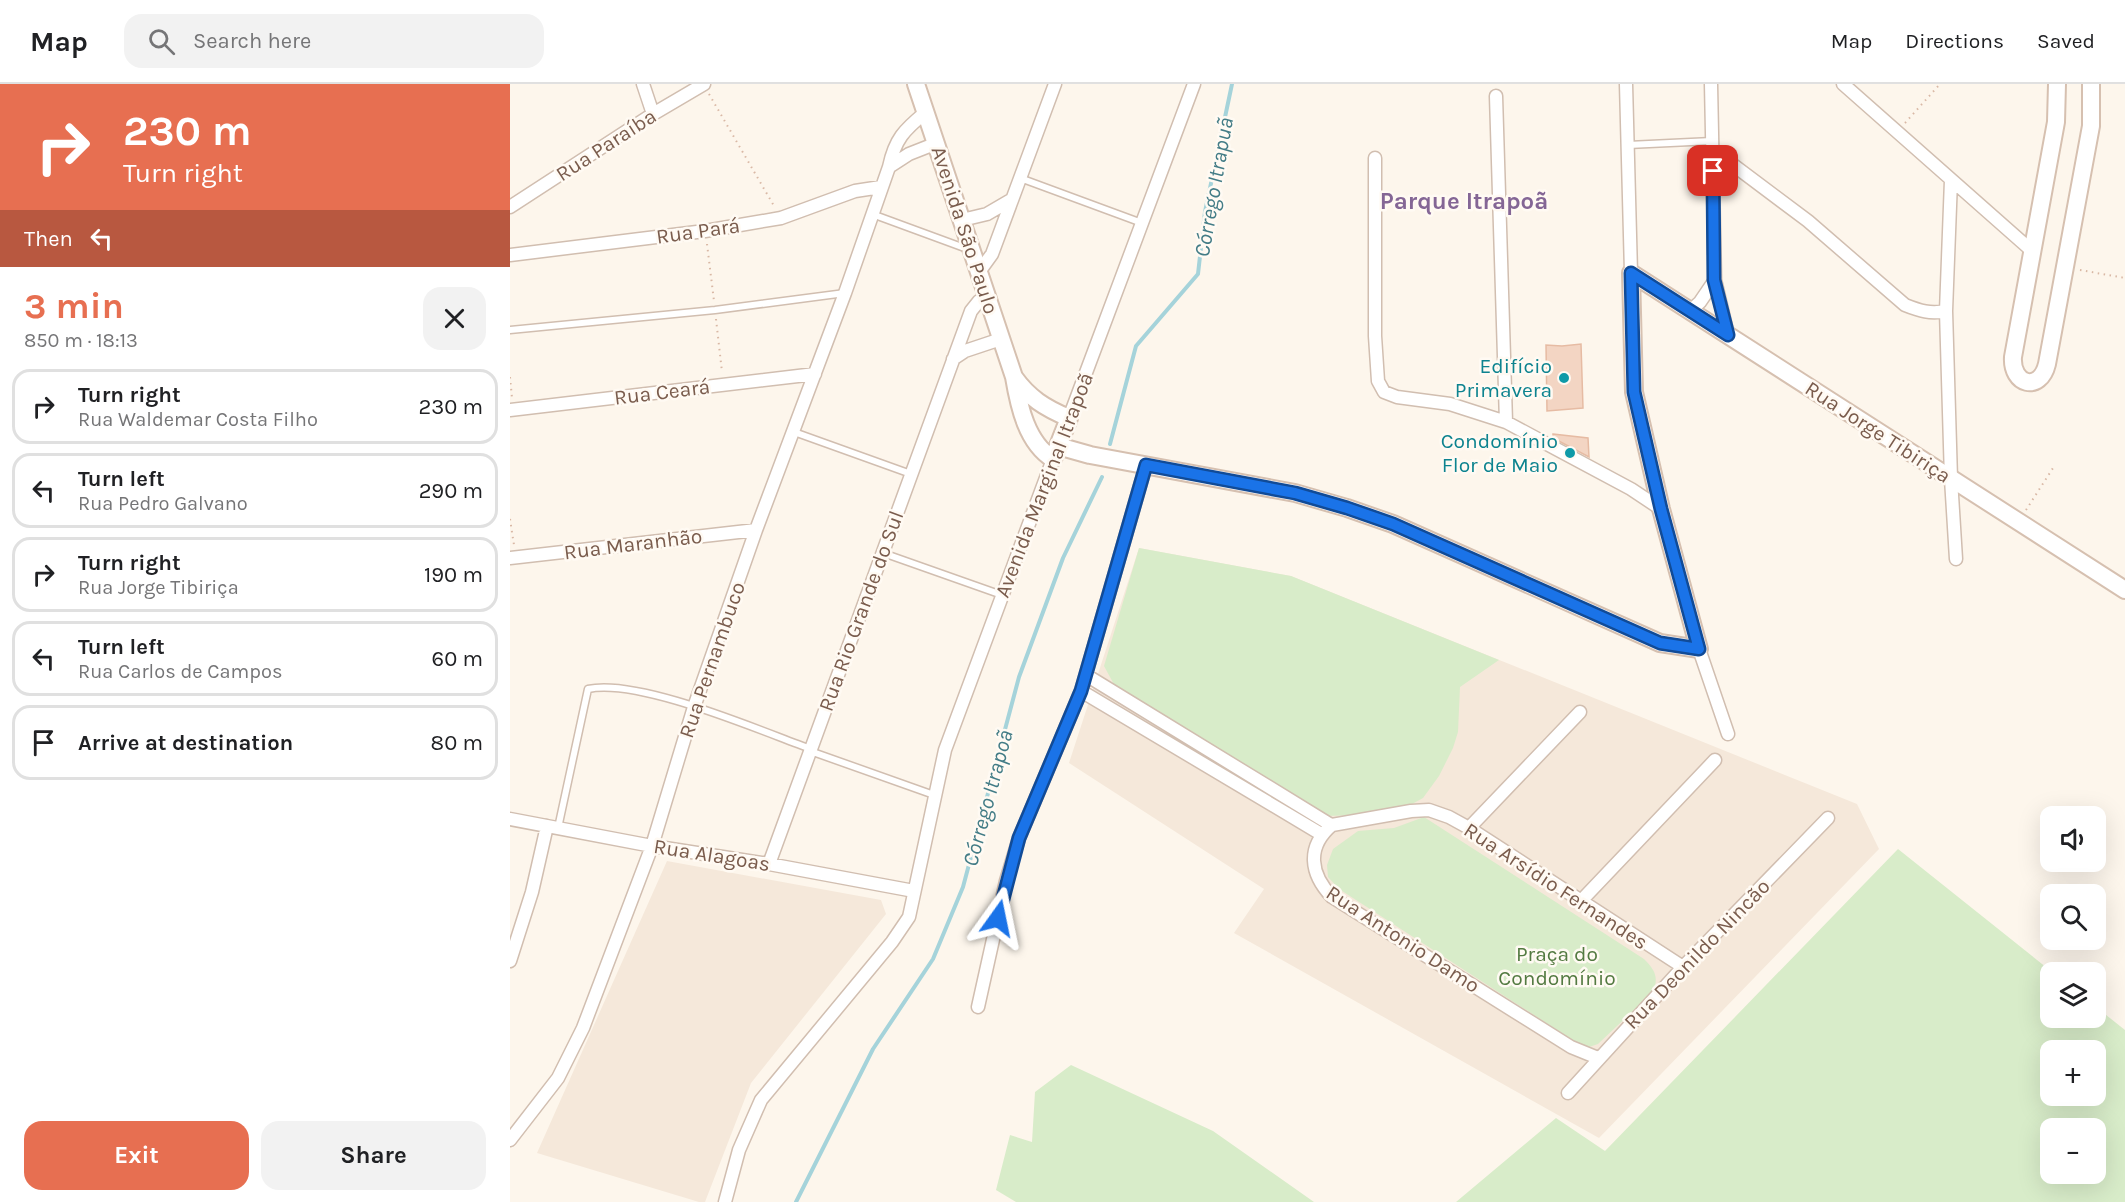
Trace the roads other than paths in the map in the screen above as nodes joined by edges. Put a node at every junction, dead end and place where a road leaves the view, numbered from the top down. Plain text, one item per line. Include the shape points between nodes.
1 (643, 84) edge
2 (704, 84) edge
3 (916, 84) edge
4 (1055, 84) edge
5 (1194, 84) edge
6 (1626, 84) edge
7 (1711, 84) edge
8 (1843, 84) edge
9 (2057, 84) edge
10 (2091, 84) edge
11 (1496, 96) dead end
12 (926, 112) junction
13 (653, 114) junction
14 (937, 143) junction
15 (1628, 145) junction
16 (1712, 145) junction
17 (1375, 158) dead end
18 (889, 167) junction
19 (1020, 178) junction
20 (1951, 180) junction
21 (881, 187) junction
22 (1011, 200) junction
23 (510, 207) edge
24 (872, 214) junction
25 (962, 220) junction
26 (1142, 223) junction
27 (2031, 250) junction
28 (972, 251) junction
29 (510, 255) edge
30 (979, 272) junction
31 (1631, 273) junction
32 (1714, 280) junction
33 (845, 293) junction
34 (987, 296) junction
35 (1690, 311) junction
36 (1946, 311) junction
37 (510, 330) edge
38 (1728, 335) junction
39 (1001, 339) junction
40 (953, 359) junction
41 (815, 374) junction
42 (1014, 377) junction
43 (512, 410) edge
44 (1069, 418) junction
45 (1506, 422) junction
46 (794, 432) junction
47 (1056, 452) junction
48 (1146, 465) junction
49 (911, 474) junction
50 (1952, 479) junction
51 (1654, 480) junction
52 (1631, 489) junction
53 (1661, 509) junction
54 (756, 530) junction
55 (882, 553) junction
56 (513, 558) edge
57 (1956, 559) dead end
58 (2125, 590) edge
59 (1002, 595) junction
60 (1699, 649) junction
61 (1086, 675) junction
62 (1081, 691) junction
63 (694, 707) junction
64 (1580, 712) dead end
65 (1728, 734) dead end
66 (810, 750) junction
67 (1715, 760) dead end
68 (934, 795) junction
69 (1828, 818) dead end
70 (510, 819) edge
71 (553, 827) junction
72 (1468, 828) junction
73 (1325, 830) junction
74 (652, 846) junction
75 (769, 864) junction
76 (914, 891) junction
77 (1580, 902) junction
78 (510, 961) edge
79 (1683, 966) junction
80 (978, 1007) dead end
81 (1598, 1058) junction
82 (1568, 1093) dead end
83 (510, 1140) edge
84 (725, 1202) edge

1 - 13 street
2 - 13 street, Rua Paraíba
3 - 12 main road, Avenida São Paulo
4 - 19 street
5 - 26 street, Avenida Marginal Itrapoã
6 - 15 street
7 - 16 street
8 - 20 street
9 - 27 main road via 2056,122
10 - 27 main road via 2091,126 2045,373 2034,382 2020,380 2012,367
11 - 45 street
12 - 14 main road, Avenida São Paulo
12 - 18 street, Rua Pernambuco via 902,133
13 - 23 street, Rua Paraíba
14 - 18 street
14 - 25 main road, Avenida São Paulo
15 - 16 lane
15 - 31 street
16 - 32 street
16 - 36 street via 1905,305 1921,312
17 - 45 street via 1378,381 1384,392 1396,397 1450,404
18 - 21 street, Rua Pernambuco
19 - 22 street
19 - 26 lane
20 - 27 street
20 - 36 street
21 - 24 street, Rua Pernambuco
21 - 29 street, Rua Pará via 855,191 782,218
22 - 25 street via 987,214
22 - 30 street via 992,254
24 - 28 lane
24 - 33 street, Rua Pernambuco
25 - 28 main road, Avenida São Paulo
26 - 44 street, Avenida Marginal Itrapoã
28 - 30 main road, Avenida São Paulo
30 - 34 main road, Avenida São Paulo
31 - 35 main road, Rua Jorge Tibiriça
31 - 51 main road via 1634,392
32 - 35 street
32 - 38 street
33 - 37 lane
33 - 41 street, Rua Pernambuco
34 - 39 main road, Avenida São Paulo
34 - 40 street, Rua Rio Grande do Sul via 971,311
35 - 38 main road, Rua Jorge Tibiriça
36 - 50 street
38 - 50 main road, Rua Jorge Tibiriça
39 - 40 street
39 - 42 main road, Avenida São Paulo
40 - 49 street, Rua Rio Grande do Sul
41 - 43 street, Rua Ceará
41 - 46 street, Rua Pernambuco
42 - 44 main road, Avenida São Paulo via 1032,399
42 - 47 main road, Avenida São Paulo via 1033,439 1042,452
44 - 47 main road, Avenida Marginal Itrapoã
45 - 52 street
46 - 49 lane
46 - 54 street, Rua Pernambuco
47 - 48 main road
47 - 59 street, Avenida Marginal Itrapoã
48 - 60 main road via 1295,493 1347,508 1393,524 1660,643
48 - 61 street
49 - 55 street, Rua Rio Grande do Sul
50 - 57 street
50 - 58 main road, Rua Jorge Tibiriça
51 - 52 street
51 - 53 main road
52 - 53 street
53 - 60 main road
54 - 56 street, Rua Maranhão
54 - 63 street, Rua Pernambuco
55 - 59 lane
55 - 66 street, Rua Rio Grande do Sul
59 - 68 street, Avenida Marginal Itrapoã via 945,750
60 - 65 street
61 - 62 street
61 - 73 street
62 - 73 street
62 - 80 street via 1019,838
63 - 66 lane
63 - 71 lane via 615,687 588,689
63 - 74 street, Rua Pernambuco
64 - 72 street
66 - 68 lane
66 - 75 street, Rua Rio Grande do Sul
67 - 77 street
68 - 76 street, Avenida Marginal Itrapoã
69 - 79 street, Rua Deonildo Nincão
70 - 71 street, Rua Alagoas
71 - 74 street, Rua Alagoas
71 - 78 street
72 - 73 street, Rua Arsídio Fernandes via 1429,810
72 - 77 street, Rua Arsídio Fernandes
73 - 81 street, Rua Antonio Damo via 1313,852 1316,876 1332,897 1571,1047
74 - 75 street, Rua Alagoas
74 - 83 street, Rua Pernambuco via 583,1028 558,1078
75 - 76 street, Rua Alagoas
76 - 84 street, Avenida Marginal Itrapoã via 909,917 892,942 761,1100 739,1150
77 - 79 street, Rua Arsídio Fernandes
79 - 81 street, Rua Deonildo Nincão
81 - 82 street, Rua Deonildo Nincão

